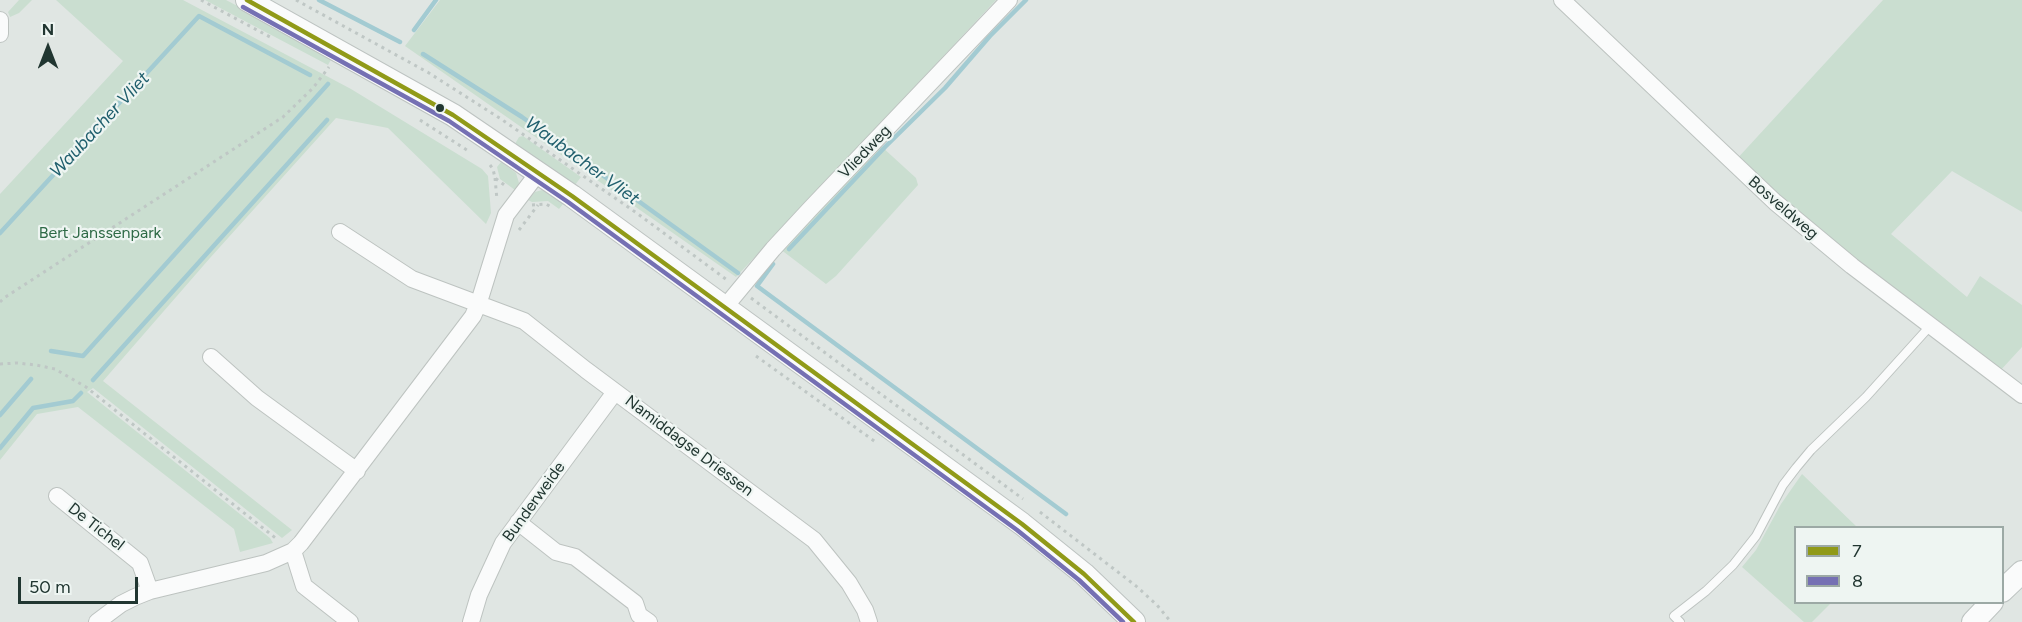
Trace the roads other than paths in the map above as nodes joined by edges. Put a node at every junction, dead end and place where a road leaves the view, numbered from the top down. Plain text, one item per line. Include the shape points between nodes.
1 (247, 0) edge
2 (1009, 0) edge
3 (1562, 0) edge
4 (538, 173) junction
5 (340, 232) dead end
6 (479, 303) junction
7 (725, 307) junction
8 (1930, 326) junction
9 (211, 357) dead end
10 (615, 392) junction
11 (2022, 394) edge
12 (357, 471) junction
13 (57, 496) dead end
14 (518, 522) junction
15 (292, 551) junction
16 (2022, 572) edge
17 (2004, 589) edge
18 (150, 591) junction
19 (1991, 604) edge
20 (340, 619) edge
21 (98, 622) edge
22 (471, 622) edge
23 (649, 622) edge
24 (869, 622) edge
25 (1134, 622) edge
26 (1680, 622) edge
27 (1973, 622) edge

1 - 4 street via 453,115
2 - 7 street, Vliedweg via 810,209
3 - 8 street, Bosveldweg via 1775,202
4 - 6 street via 506,215
4 - 7 street
5 - 6 street via 412,279
6 - 10 street, Namiddagse Driessen via 524,321
6 - 12 street via 467,325
7 - 25 street via 1022,524 1084,574
8 - 11 street, Bosveldweg
8 - 26 lane via 1811,450 1783,485 1756,536 1706,591 1674,616
9 - 12 street via 257,398
10 - 14 street, Bunderweide
10 - 24 street, Namiddagse Driessen via 814,540 849,582
12 - 15 street
13 - 18 street, De Tichel via 141,562
14 - 22 street, Bunderweide via 491,566
14 - 23 street via 556,552 575,557 635,603 639,615
15 - 18 street via 266,563
15 - 20 street via 304,586
16 - 17 street
18 - 21 street via 121,604
19 - 27 street

